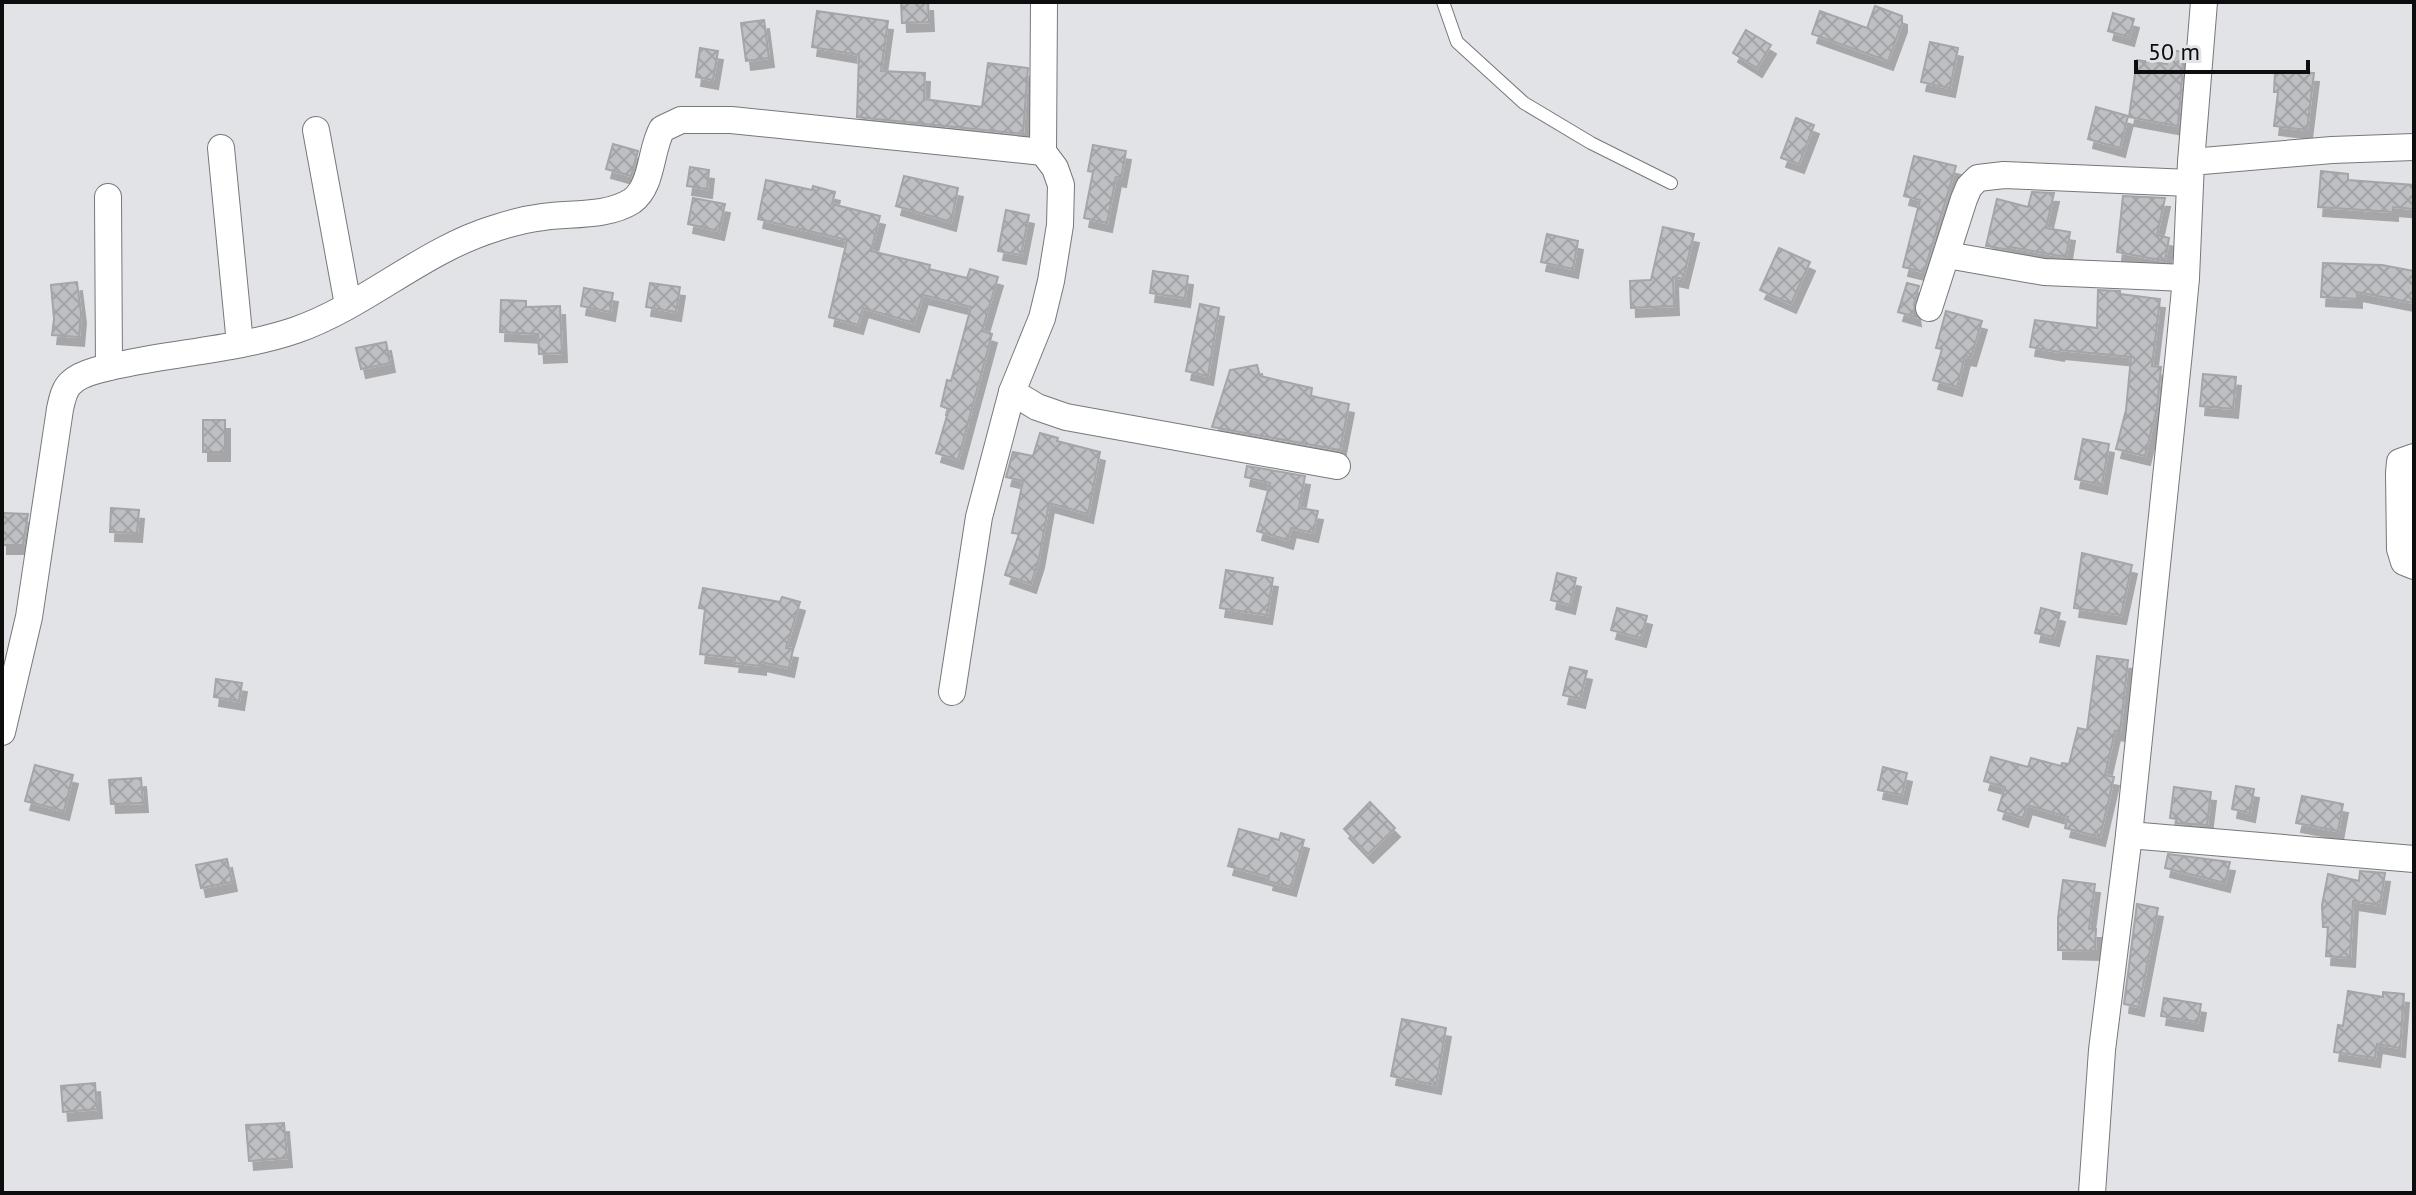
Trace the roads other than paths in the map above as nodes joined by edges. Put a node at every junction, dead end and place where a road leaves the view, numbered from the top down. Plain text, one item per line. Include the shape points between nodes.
1 (1044, 2) edge
2 (1443, 2) edge
3 (2204, 2) edge
4 (316, 130) dead end
5 (2414, 147) edge
6 (221, 148) dead end
7 (1043, 152) junction
8 (2191, 173) junction
9 (1671, 183) dead end
10 (108, 197) dead end
11 (1947, 255) junction
12 (2186, 278) junction
13 (348, 305) junction
14 (1929, 308) dead end
15 (240, 344) junction
16 (109, 367) junction
17 (1012, 392) junction
18 (2414, 457) edge
19 (1337, 466) dead end
20 (2414, 566) edge
21 (952, 692) dead end
22 (2, 732) edge
23 (2129, 835) junction
24 (2414, 859) edge
25 (2092, 1193) edge

1 - 7 street
2 - 9 lane via 1457,42 1524,103
3 - 8 street
4 - 13 street
5 - 8 street via 2332,150
6 - 15 street
7 - 13 street via 731,120 681,120 662,129 645,183 629,203 483,232
7 - 17 street via 1061,185 1060,225 1042,318
8 - 11 street via 1978,178 1964,199
8 - 12 street
10 - 16 street
11 - 12 street via 2044,272
11 - 14 street
12 - 23 street
13 - 15 street via 296,330
15 - 16 street
16 - 22 street via 71,382 62,400 29,617
17 - 19 street via 1066,417
17 - 21 street via 979,517
18 - 20 street via 2400,462 2399,473 2400,549 2404,562
23 - 24 street
23 - 25 street via 2102,1050

